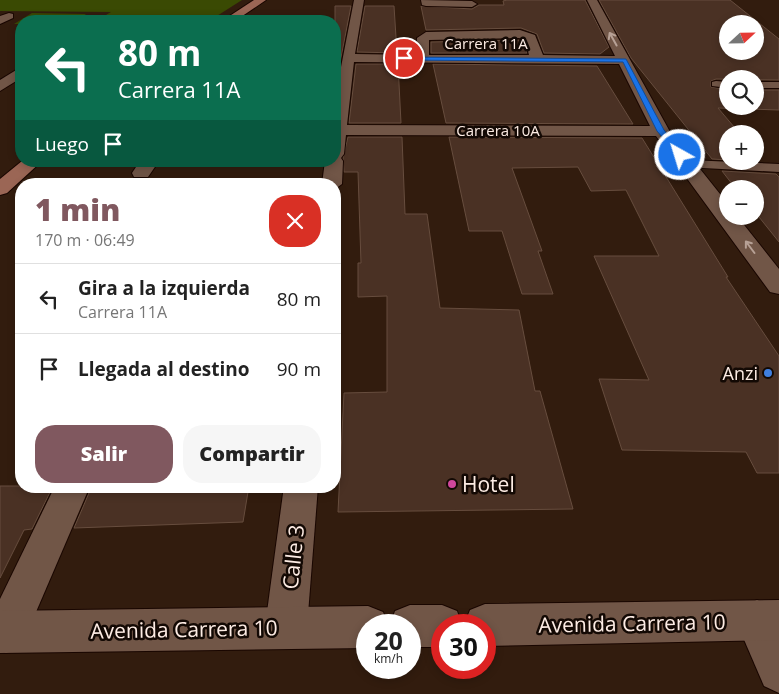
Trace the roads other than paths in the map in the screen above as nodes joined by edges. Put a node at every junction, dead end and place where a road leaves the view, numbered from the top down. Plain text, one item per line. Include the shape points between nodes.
1 (261, 0) edge
2 (358, 0) edge
3 (592, 0) edge
4 (426, 1) edge
5 (472, 4) dead end
6 (237, 15) edge
7 (348, 58) junction
8 (422, 59) junction
9 (537, 59) junction
10 (624, 60) junction
11 (15, 76) edge
12 (716, 84) dead end
13 (719, 84) edge
14 (764, 85) edge
15 (779, 85) edge
16 (0, 87) edge
17 (341, 100) edge
18 (341, 130) edge
19 (661, 131) junction
20 (688, 164) junction
21 (26, 167) edge
22 (779, 168) edge
23 (0, 188) edge
24 (779, 286) edge
25 (70, 493) edge
26 (299, 493) edge
27 (768, 621) edge
28 (496, 625) edge
29 (356, 627) edge
30 (286, 628) junction
31 (3, 632) edge
32 (779, 671) edge

1 - 6 main road
2 - 7 street
10 -> 3 street
4 - 5 street
7 - 8 street, Carrera 11A
7 - 17 street
8 - 9 street, Carrera 11A
8 - 9 street, Carrera 11A via 423,38 434,34 520,34 530,38
9 - 10 street, Carrera 11A
10 - 19 street
11 - 16 street
12 - 13 lane
14 - 15 lane
18 - 19 street, Carrera 10A
19 - 20 street
20 - 22 lane
24 -> 20 street
21 - 23 main road
25 - 31 street
26 - 30 street, Calle 3
27 - 28 street, Avenida Carrera 10
27 - 32 street
29 - 30 street, Avenida Carrera 10
30 - 31 street, Avenida Carrera 10

